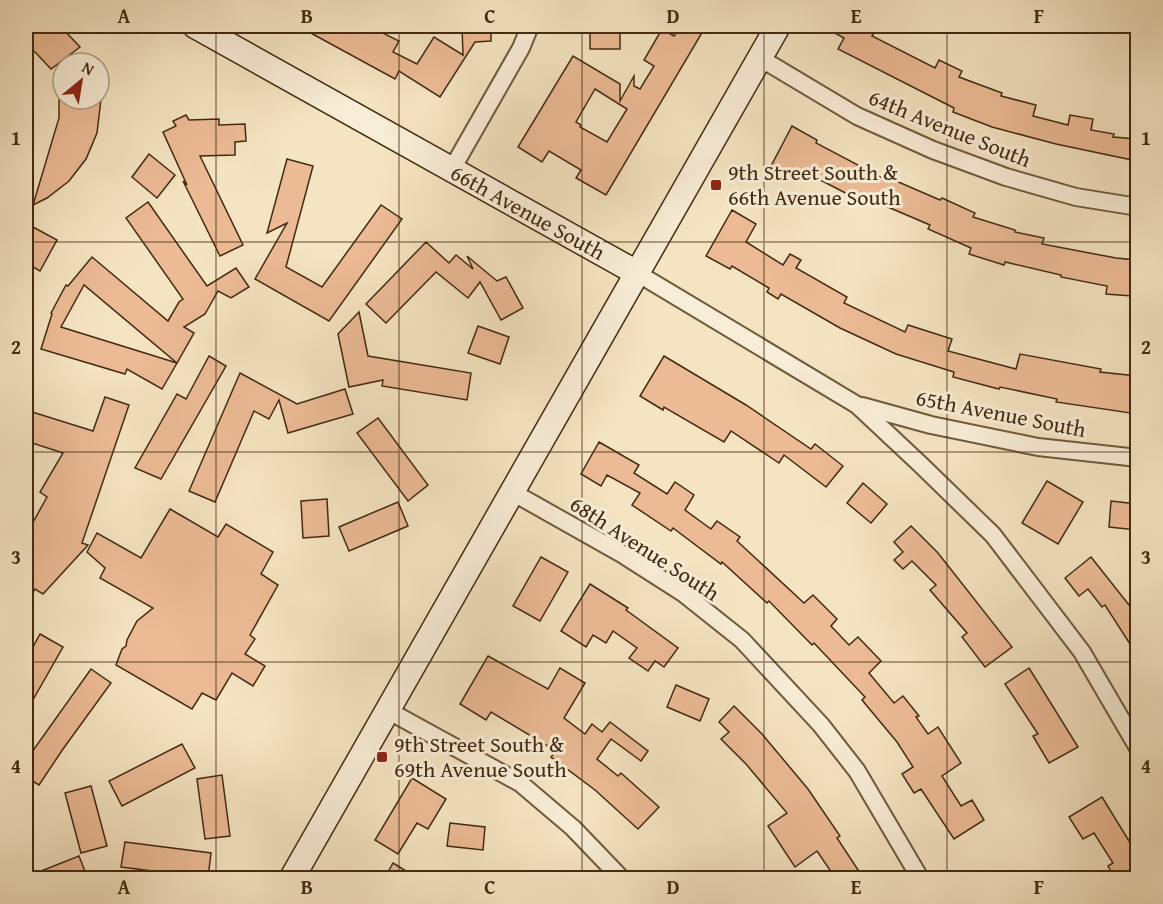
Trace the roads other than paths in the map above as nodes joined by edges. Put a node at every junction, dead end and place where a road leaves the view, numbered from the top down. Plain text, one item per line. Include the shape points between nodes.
1 (195, 26) edge
2 (530, 26) edge
3 (778, 26) edge
4 (760, 58) junction
5 (452, 169) junction
6 (1137, 207) edge
7 (637, 273) junction
8 (857, 405) junction
9 (1137, 458) edge
10 (512, 492) junction
11 (389, 711) junction
12 (1133, 731) edge
13 (1137, 748) edge
14 (292, 879) edge
15 (621, 879) edge
16 (920, 879) edge

1 - 5 street, 66th Avenue South
2 - 5 street
3 - 4 street
4 - 6 street, 64th Avenue South via 857,116 933,150 1005,177 1077,197
4 - 7 street
5 - 7 street, 66th Avenue South
7 - 8 street, 66th Avenue South
7 - 10 street
8 - 9 street, 65th Avenue South via 1038,447
8 - 12 street via 993,535 1082,652
10 - 11 street
10 - 16 street, 68th Avenue South via 622,554 742,640 821,725 857,771
11 - 14 street
11 - 15 street via 520,783 573,828
12 - 13 street

